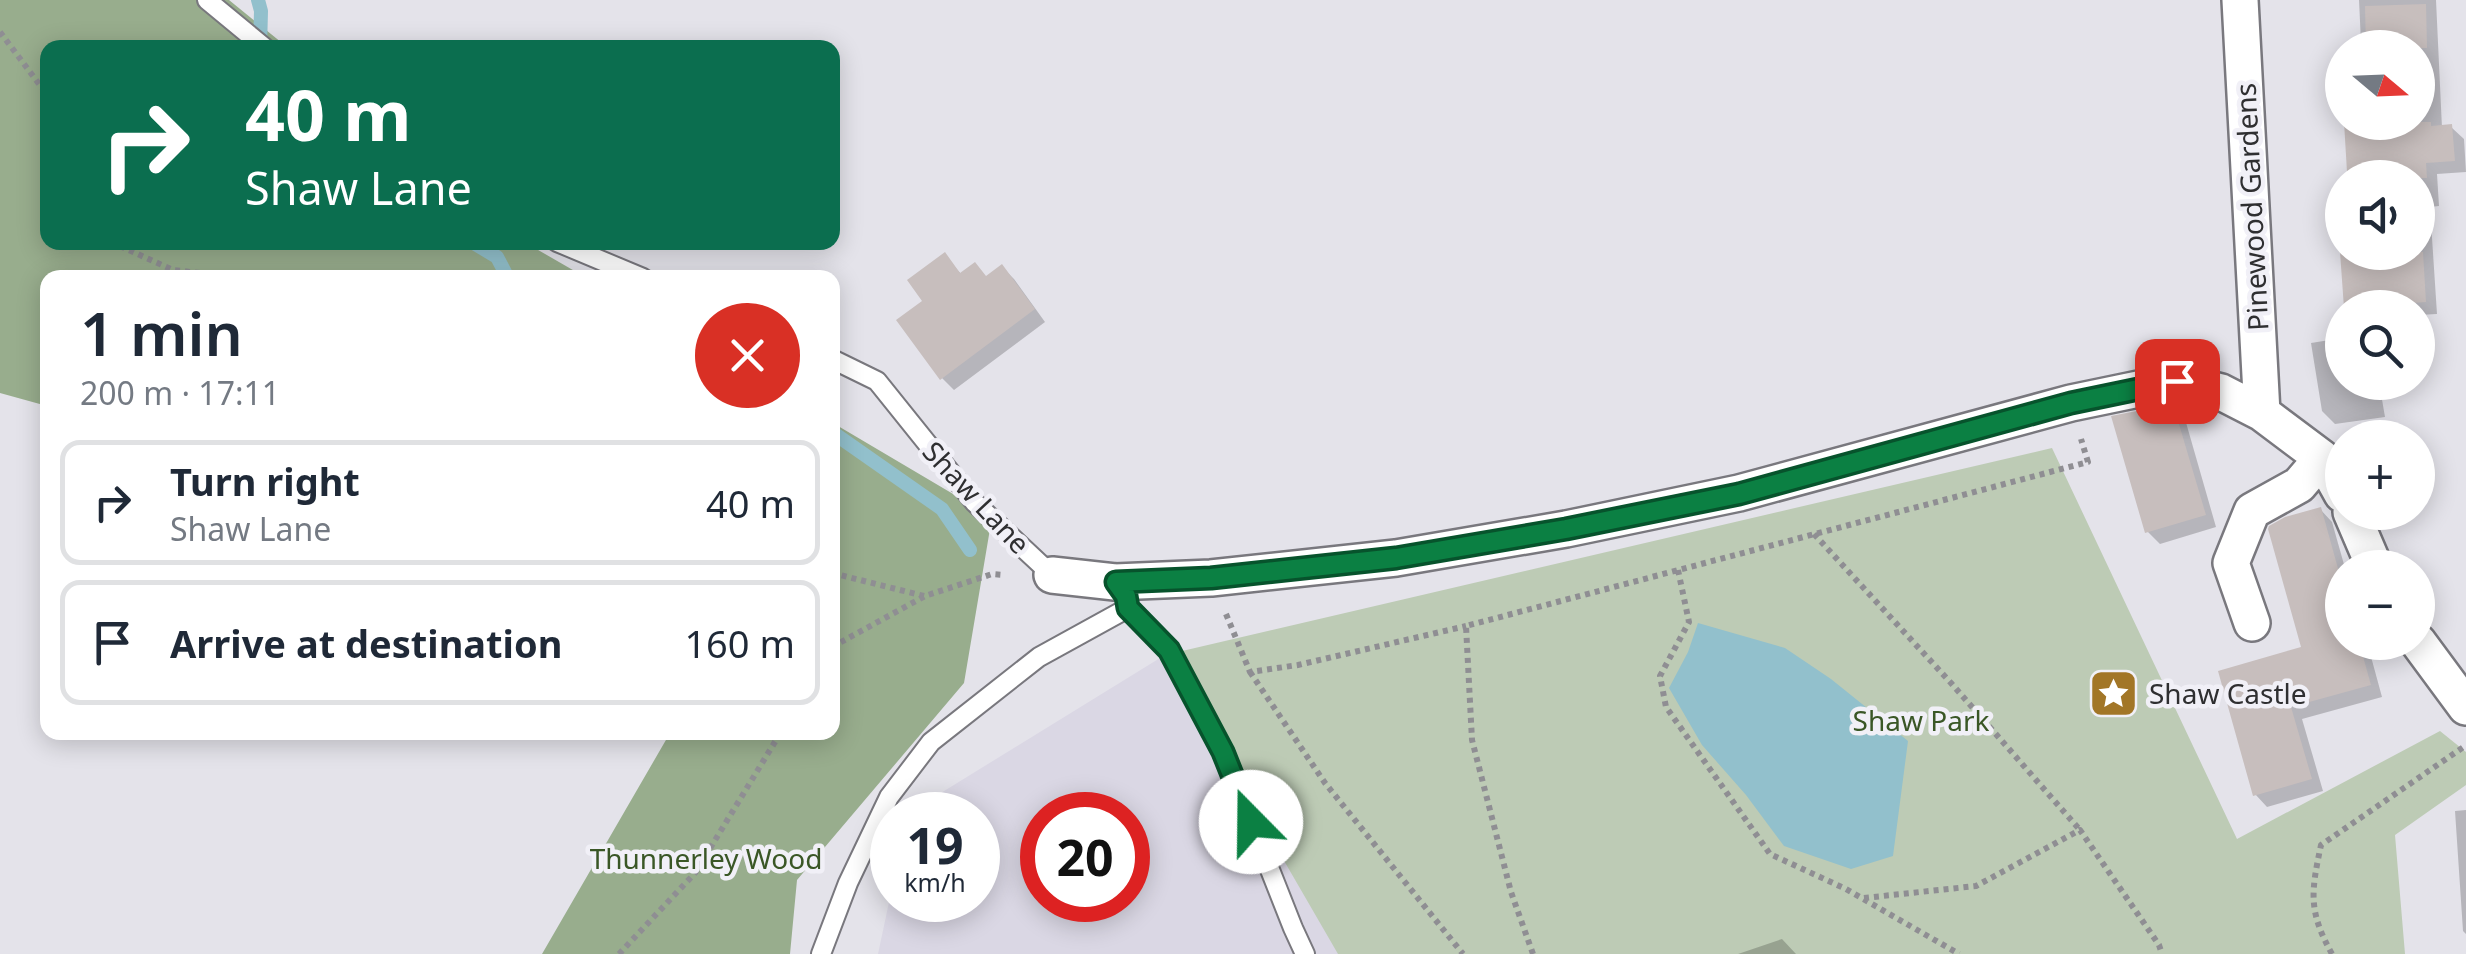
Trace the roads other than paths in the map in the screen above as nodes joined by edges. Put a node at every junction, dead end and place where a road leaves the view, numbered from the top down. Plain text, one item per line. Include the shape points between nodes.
1 (206, 0) edge
2 (2240, 0) edge
3 (255, 40) edge
4 (575, 250) edge
5 (624, 270) edge
6 (840, 364) edge
7 (2262, 413) junction
8 (2322, 458) junction
9 (2325, 463) edge
10 (1052, 575) joint
11 (1122, 595) junction
12 (2252, 623) dead end
13 (2432, 660) edge
14 (2466, 706) edge
15 (821, 954) edge
16 (1305, 954) edge

1 - 3 lane
2 - 7 street, Pinewood Gardens
4 - 5 lane
6 - 10 lane, Shaw Lane via 877,381 976,503
7 - 8 street, Shaw Lane
7 - 11 street, Shaw Lane via 2221,392 2177,381 2071,403 1739,494 1396,558
8 - 9 street, Shaw Lane
8 - 12 street via 2299,485 2252,511 2232,563
10 - 11 street, Shaw Lane
11 - 15 lane via 931,742 889,797
11 - 16 lane via 1169,650 1223,752
13 - 14 street

